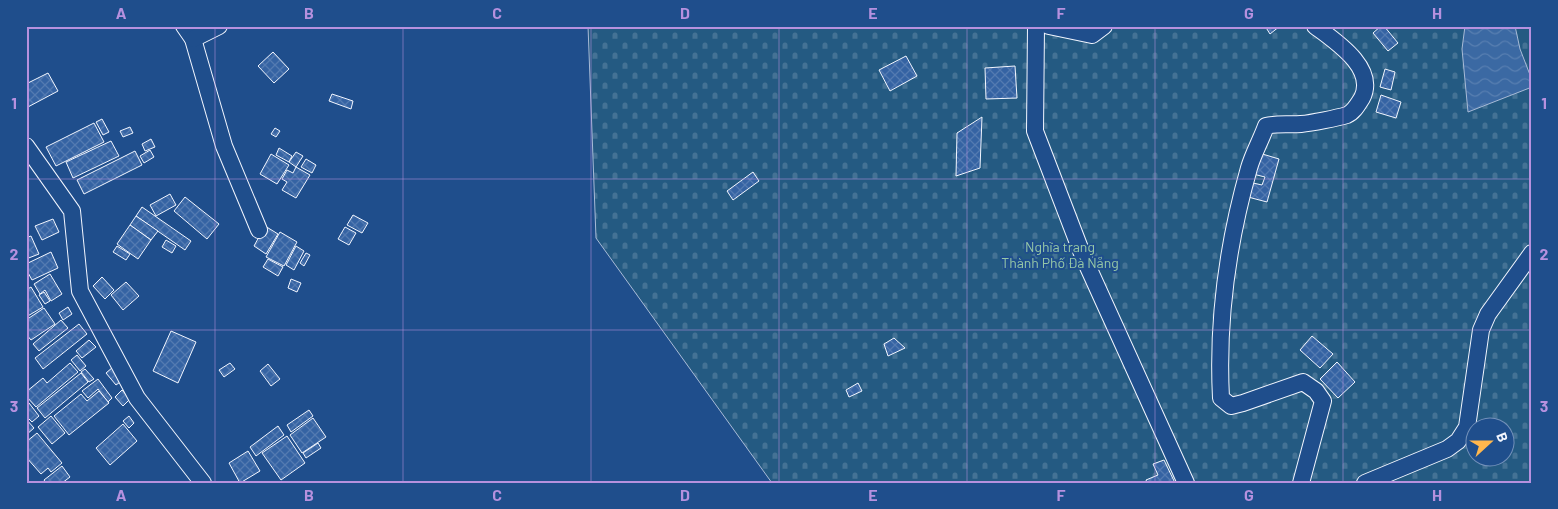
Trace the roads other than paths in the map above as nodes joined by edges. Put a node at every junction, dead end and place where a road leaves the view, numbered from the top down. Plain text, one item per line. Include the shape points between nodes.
1 (219, 26) edge
2 (1036, 26) edge
3 (1049, 26) edge
4 (1104, 26) edge
5 (1315, 26) edge
6 (189, 33) edge
7 (26, 146) edge
8 (259, 230) dead end
9 (1532, 253) edge
10 (203, 483) edge
11 (1186, 483) edge
12 (1301, 483) edge
13 (1365, 483) edge

1 - 6 street
2 - 11 street via 1035,131 1083,256
3 - 4 street via 1092,35
5 - 12 street via 1344,47 1360,67 1364,94 1348,114 1303,124 1266,126 1249,166 1235,227 1227,272 1219,361 1221,398 1231,406 1303,382 1323,401
6 - 8 street via 224,146
7 - 10 street via 72,211 80,291 137,398
9 - 13 street via 1501,293 1481,330 1466,427 1458,441 1447,449

